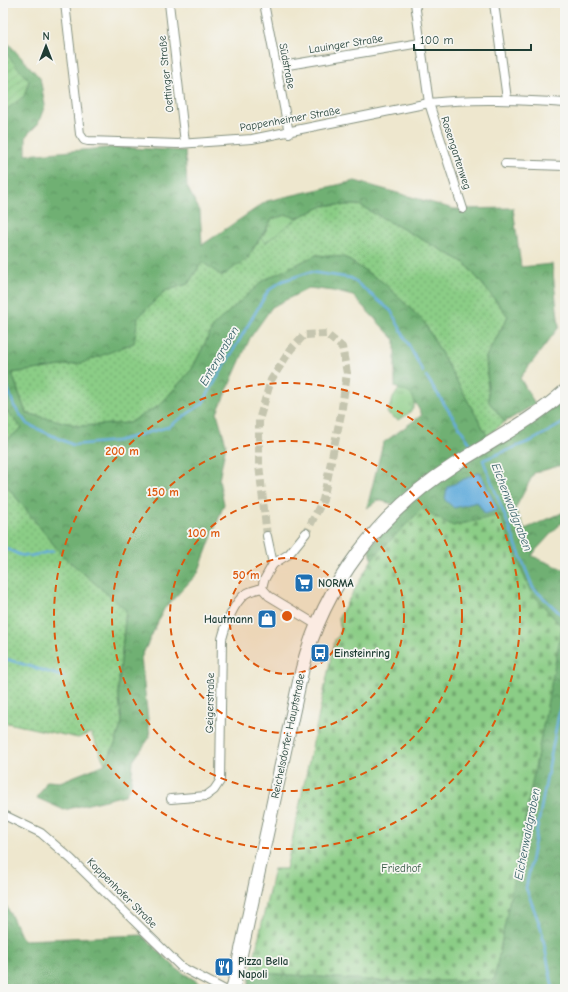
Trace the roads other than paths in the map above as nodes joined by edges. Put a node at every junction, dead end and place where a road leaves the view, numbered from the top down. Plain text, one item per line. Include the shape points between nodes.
1 (65, 3) edge
2 (169, 3) edge
3 (264, 3) edge
4 (415, 3) edge
5 (494, 3) edge
6 (420, 43) junction
7 (276, 67) junction
8 (507, 99) junction
9 (565, 102) edge
10 (429, 103) junction
11 (288, 133) junction
12 (185, 144) junction
13 (505, 164) dead end
14 (565, 166) edge
15 (463, 209) dead end
16 (565, 391) edge
17 (306, 533) tunnel mouth
18 (267, 536) tunnel mouth
19 (273, 564) junction
20 (262, 588) junction
21 (317, 625) junction
22 (171, 799) dead end
23 (3, 816) edge
24 (223, 989) edge
25 (233, 989) edge

1 - 12 street, Pappenheimer Straße via 80,134 84,140
2 - 12 street, Oettinger Straße
3 - 7 street, Südstraße
4 - 6 street, Rosengartenweg
5 - 8 street
6 - 7 street, Lauinger Straße
6 - 10 street, Rosengartenweg
7 - 11 street, Südstraße
8 - 9 street, Pappenheimer Straße
8 - 10 street, Pappenheimer Straße
10 - 11 street, Pappenheimer Straße
10 - 15 street, Rosengartenweg
11 - 12 street, Pappenheimer Straße via 252,139
13 - 14 street
16 - 21 main road, Reichelsdorfer Hauptstraße via 530,418 428,484 380,526 344,574
17 - 19 street via 289,554
18 - 19 street
19 - 20 street
20 - 21 street via 269,596
20 - 22 street, Geigerstraße via 245,594 233,609 222,639 220,781 206,796
21 - 25 main road, Reichelsdorfer Hauptstraße via 302,670
23 - 24 street, Koppenhofer Straße via 41,833 181,967

